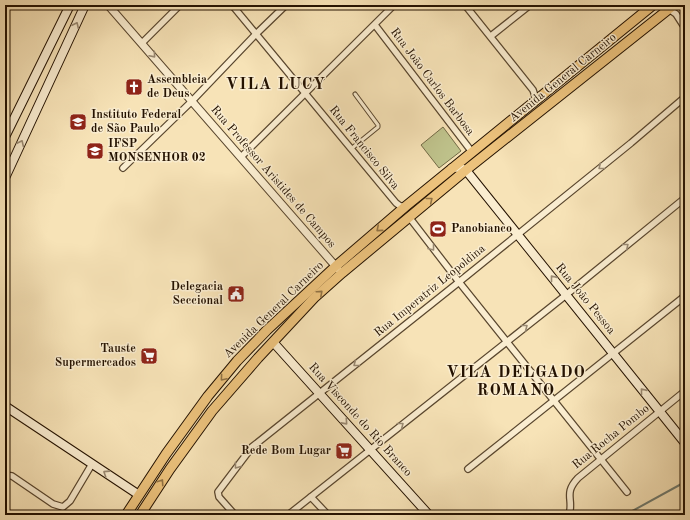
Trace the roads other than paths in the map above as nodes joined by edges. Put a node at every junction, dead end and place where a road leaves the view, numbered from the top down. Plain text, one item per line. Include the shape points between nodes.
1 (70, 5) edge
2 (85, 5) edge
3 (108, 5) edge
4 (180, 5) edge
5 (232, 5) edge
6 (286, 5) edge
7 (394, 5) edge
8 (464, 5) edge
9 (530, 5) edge
10 (653, 5) edge
11 (681, 5) edge
12 (672, 7) edge
13 (685, 11) edge
14 (375, 25) junction
15 (685, 28) edge
16 (256, 34) junction
17 (490, 36) junction
18 (142, 43) junction
19 (306, 93) junction
20 (355, 94) dead end
21 (685, 97) edge
22 (192, 101) junction
23 (534, 102) junction
24 (5, 137) edge
25 (351, 149) junction
26 (472, 152) junction
27 (242, 157) junction
28 (123, 168) dead end
29 (452, 168) junction
30 (466, 170) junction
31 (5, 178) edge
32 (685, 198) edge
33 (406, 206) junction
34 (408, 217) junction
35 (518, 234) junction
36 (339, 269) junction
37 (459, 282) junction
38 (566, 294) junction
39 (685, 296) edge
40 (273, 342) junction
41 (507, 342) junction
42 (613, 353) junction
43 (685, 392) edge
44 (319, 393) junction
45 (554, 400) junction
46 (5, 406) edge
47 (660, 411) junction
48 (685, 443) edge
49 (370, 450) junction
50 (600, 458) junction
51 (92, 464) junction
52 (468, 469) dead end
53 (5, 475) edge
54 (627, 492) dead end
55 (139, 495) junction
56 (312, 497) junction
57 (569, 512) edge
58 (685, 512) edge
59 (126, 515) edge
60 (135, 515) edge
61 (140, 515) edge
62 (234, 515) edge
63 (288, 515) edge
64 (328, 515) edge
65 (429, 515) edge
66 (682, 515) edge

1 - 24 main road
31 -> 2 main road
3 - 18 street, Rua Professor Aristides de Campos
4 - 18 street
5 - 16 street, Rua Francisco Silva
6 - 16 street
7 - 14 street
8 - 17 street
9 - 17 street
10 - 23 main road, Avenida General Carneiro
11 - 13 street
12 - 15 street
12 - 30 main road, Avenida General Carneiro
14 - 19 street
14 - 26 street, Rua João Carlos Barbosa
16 - 19 street, Rua Francisco Silva
16 - 22 street
17 - 23 street via 533,90
18 -> 22 street, Rua Professor Aristides de Campos
19 - 25 street, Rua Francisco Silva
19 - 27 street
20 - 25 lane via 378,122 378,127
21 -> 35 street, Rua Imperatriz Leopoldina
22 - 27 street, Rua Professor Aristides de Campos
22 - 28 street
23 - 26 main road, Avenida General Carneiro
25 - 33 street, Rua Francisco Silva via 396,204
26 - 29 main road, Avenida General Carneiro
27 - 36 street, Rua Professor Aristides de Campos
29 - 30 main road
29 - 33 main road, Avenida General Carneiro
34 -> 30 main road, Avenida General Carneiro
30 - 35 main road, Rua João Pessoa
38 -> 32 street
33 -> 36 main road, Avenida General Carneiro
34 - 36 main road, Avenida General Carneiro
34 -> 37 street
35 - 37 street, Rua Imperatriz Leopoldina
38 -> 35 main road, Rua João Pessoa
40 -> 36 main road, Avenida General Carneiro
36 -> 55 main road, Avenida General Carneiro via 267,330 237,362 208,396
37 - 41 street
37 -> 44 street, Rua Imperatriz Leopoldina
41 -> 38 street
38 - 42 main road, Rua João Pessoa
39 - 42 street
40 - 44 main road, Rua Visconde do Rio Branco
61 -> 40 main road, Avenida General Carneiro via 212,411
41 - 45 street
49 -> 41 street
42 - 45 street
47 -> 42 main road, Rua João Pessoa
43 - 47 street, Rua Rocha Pombo
44 -> 49 main road, Rua Visconde do Rio Branco
44 -> 62 street, Rua Imperatriz Leopoldina via 252,447 222,486 218,492 219,497
45 - 50 street
45 - 52 street
46 - 51 main road
47 - 48 main road, Rua João Pessoa
47 - 50 street, Rua Rocha Pombo
49 - 56 street
49 - 65 main road, Rua Visconde do Rio Branco
50 - 54 street
50 - 57 street, Rua Rocha Pombo via 571,487
51 - 53 street via 70,501 63,507 53,504 12,476
55 -> 51 main road
55 - 59 main road, Avenida General Carneiro
55 - 60 main road via 143,500
56 - 63 street
56 - 64 street
58 - 66 street

